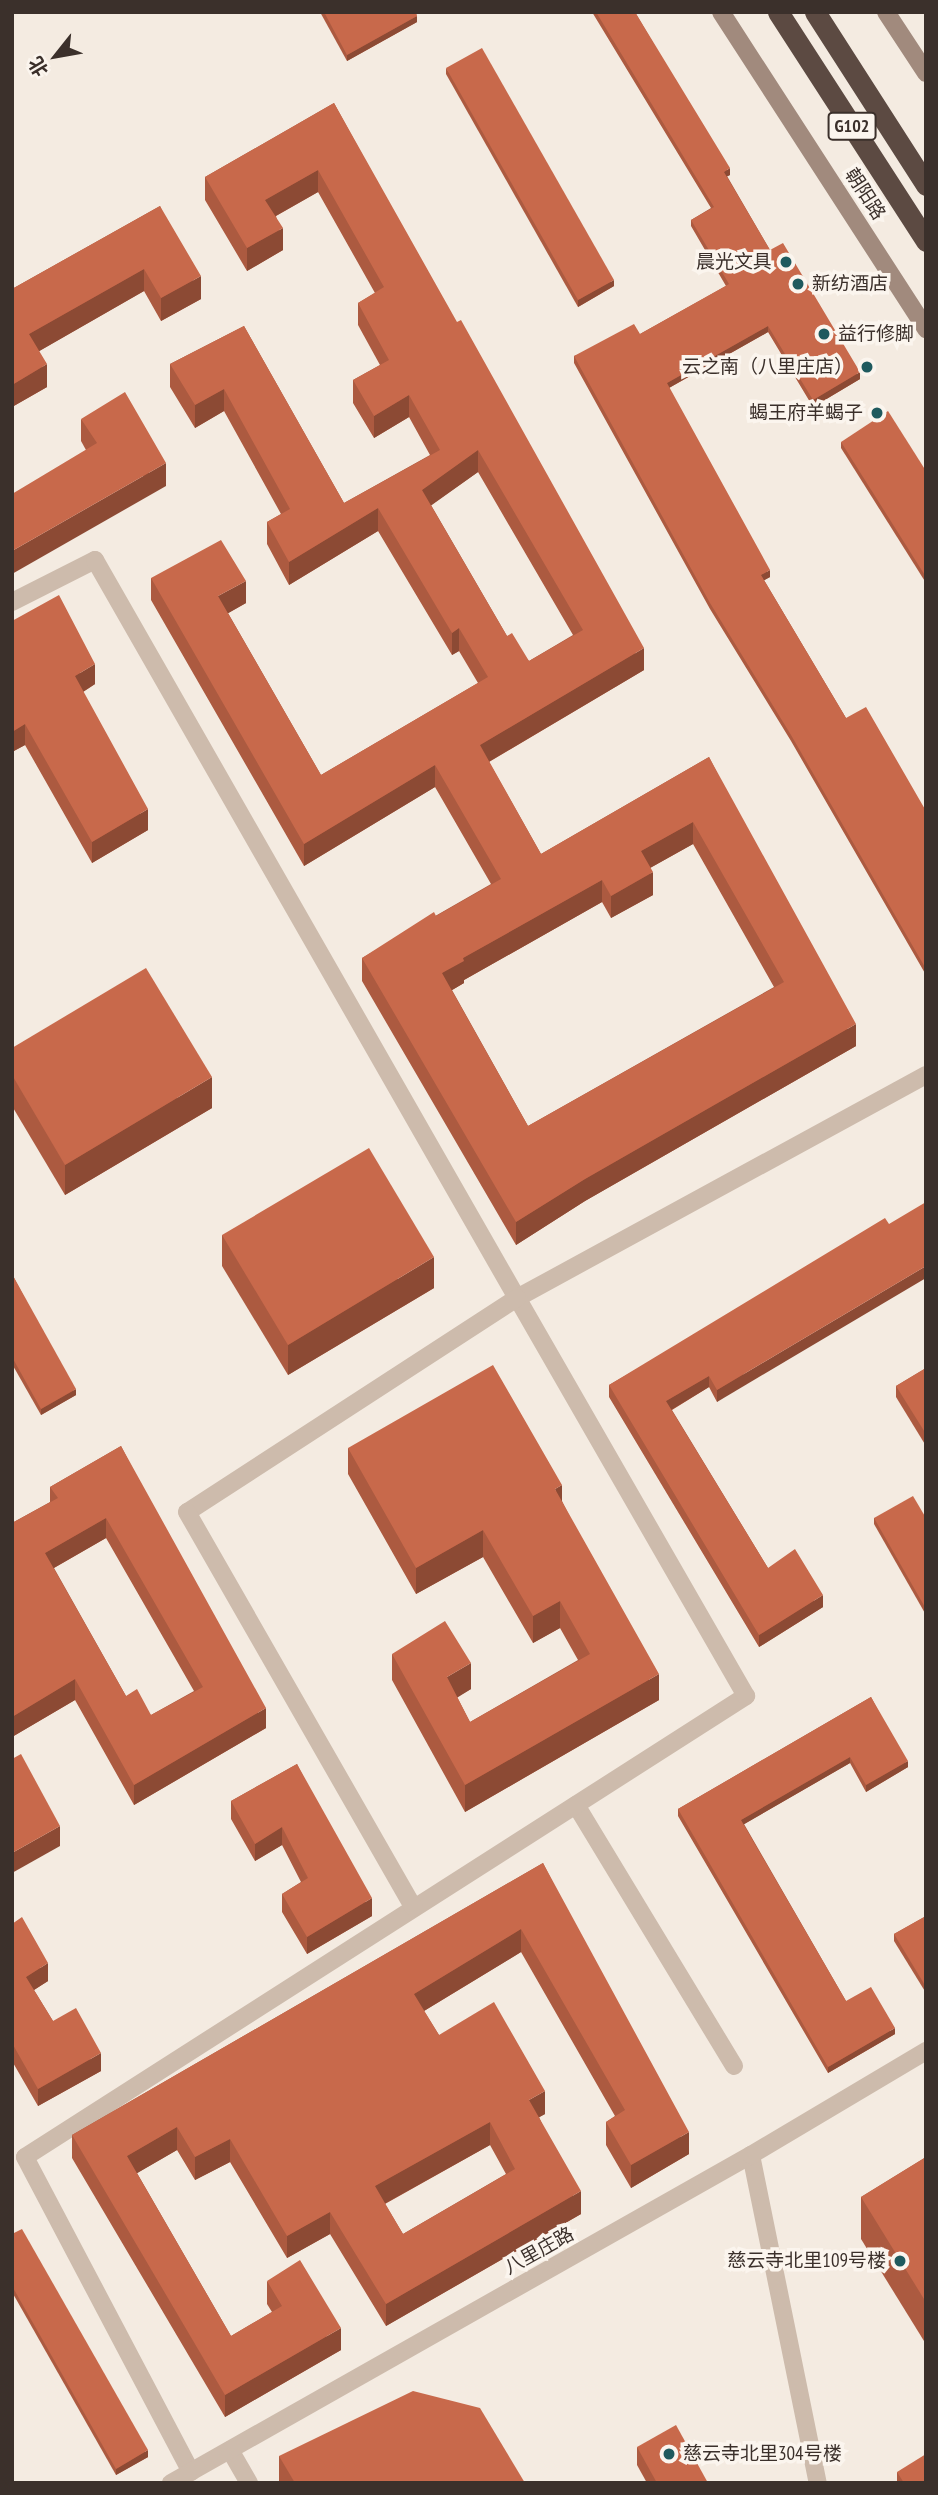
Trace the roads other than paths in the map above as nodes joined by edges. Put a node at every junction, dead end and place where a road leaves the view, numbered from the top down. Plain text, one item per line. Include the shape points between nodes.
1 (721, 12) edge
2 (778, 12) edge
3 (815, 12) edge
4 (886, 12) edge
5 (926, 73) edge
6 (926, 185) edge
7 (926, 241) edge
8 (926, 329) edge
9 (12, 603) edge
10 (926, 1075) edge
11 (517, 1298) junction
12 (576, 1805) junction
13 (414, 1908) junction
14 (926, 2051) edge
15 (734, 2066) dead end
16 (751, 2155) junction
17 (230, 2450) junction
18 (191, 2472) junction
19 (171, 2483) edge
20 (249, 2483) edge
21 (818, 2483) edge

1 - 8 street, 朝阳路
2 - 7 highway, 朝阳路 / G102
3 - 6 highway, G102
4 - 5 street
9 - 11 street via 94,560
10 - 11 street
11 - 12 street via 746,1696
11 - 13 street via 187,1512
12 - 13 street
12 - 15 street
13 - 18 street via 25,2157
14 - 16 street, 八里庄路
16 - 17 street, 八里庄路
16 - 21 street
17 - 18 street, 八里庄路
17 - 20 street
18 - 19 street, 八里庄路

